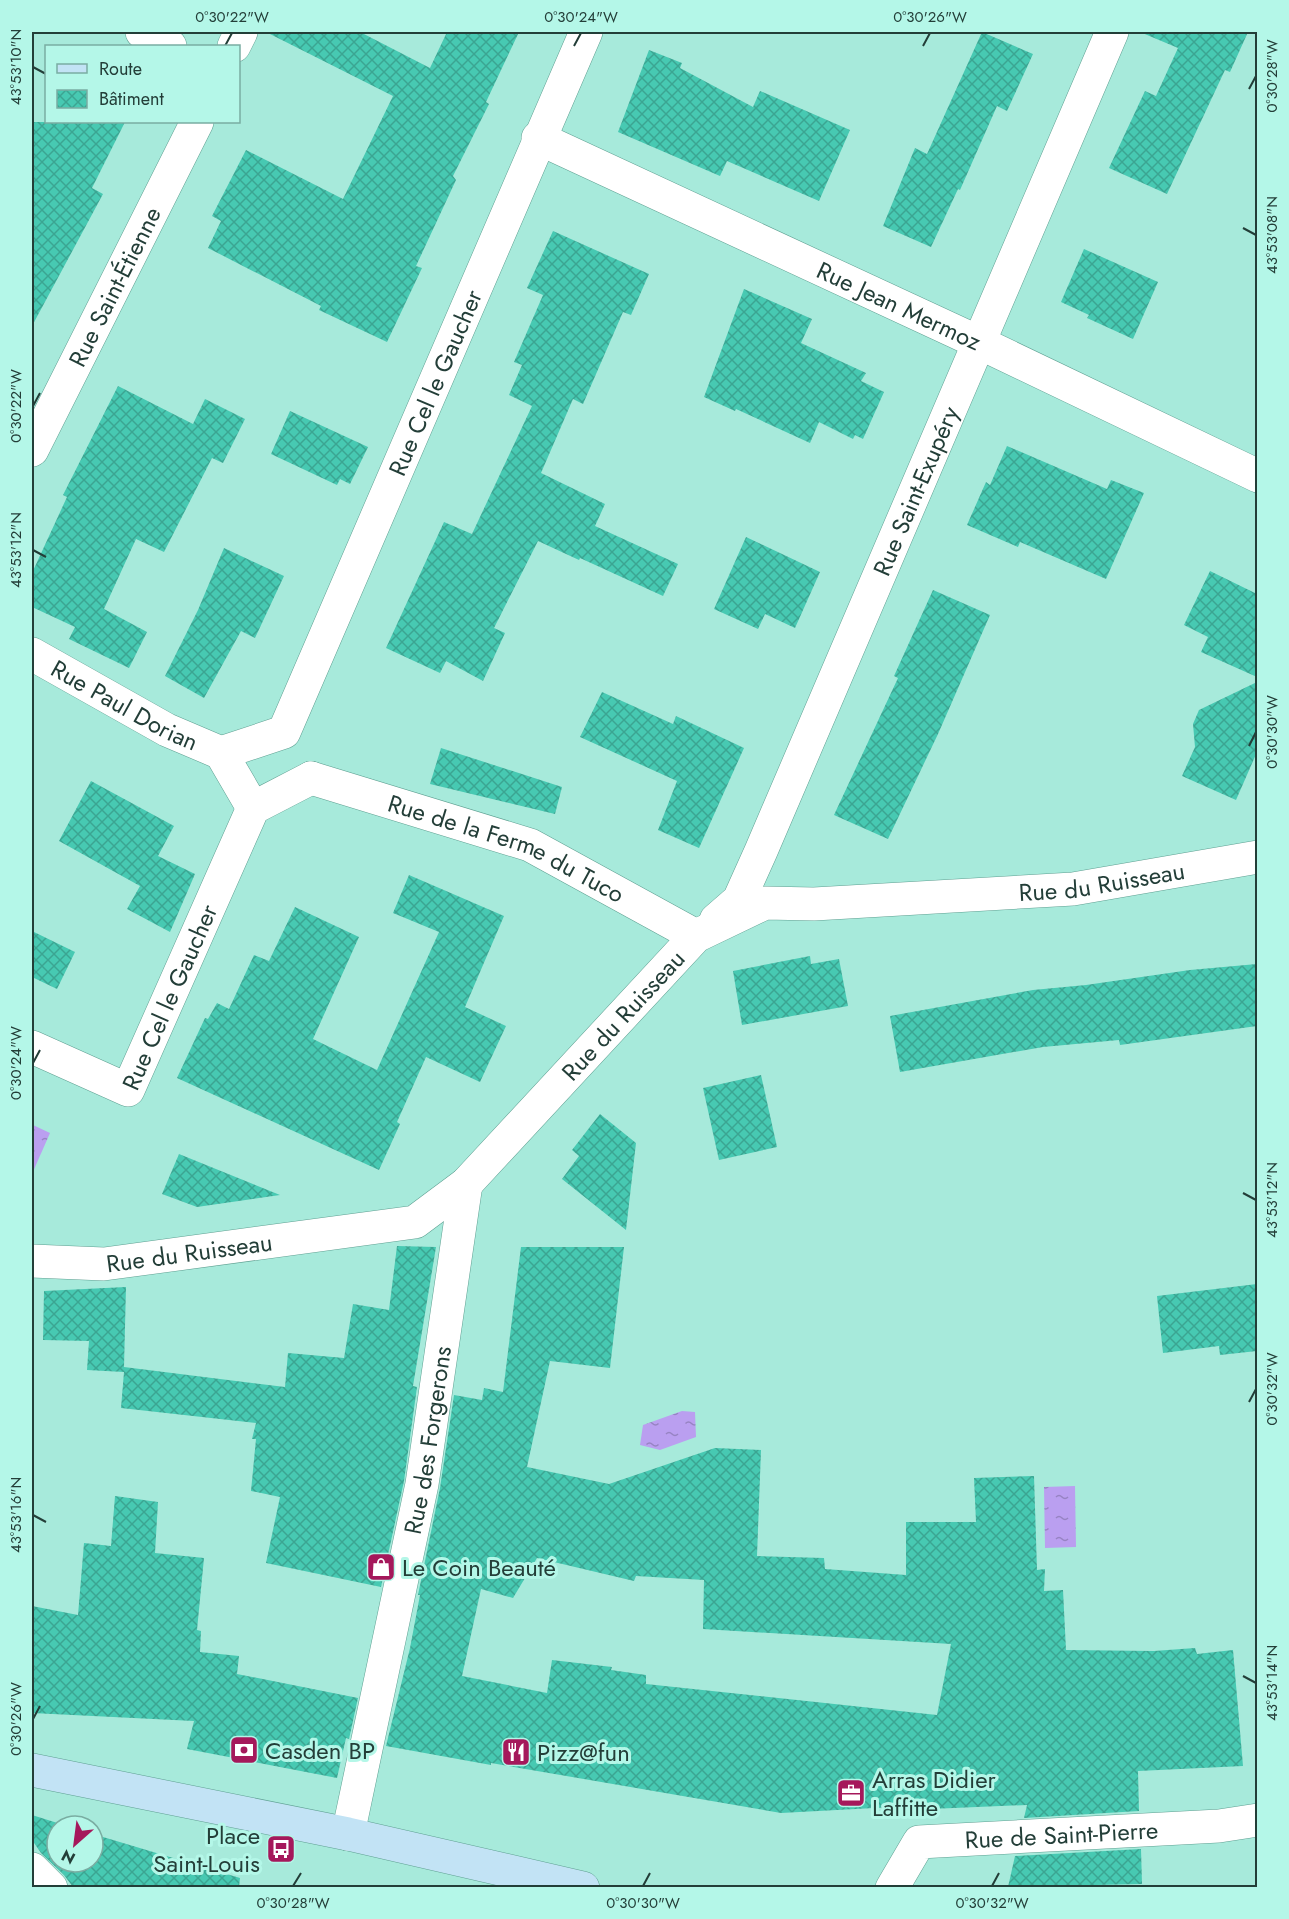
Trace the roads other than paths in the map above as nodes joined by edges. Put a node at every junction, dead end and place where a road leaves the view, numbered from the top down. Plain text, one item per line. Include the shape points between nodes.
1 (142, 32) edge
2 (586, 32) edge
3 (1112, 32) edge
4 (168, 45) edge
5 (196, 123) edge
6 (538, 138) junction
7 (978, 342) junction
8 (32, 450) edge
9 (1257, 476) edge
10 (32, 654) edge
11 (284, 732) junction
12 (221, 753) junction
13 (311, 777) junction
14 (253, 808) junction
15 (1257, 857) edge
16 (696, 936) junction
17 (32, 1047) edge
18 (466, 1184) junction
19 (32, 1261) edge
20 (32, 1770) edge
21 (1257, 1820) edge
22 (348, 1834) junction
23 (32, 1869) edge
24 (51, 1887) edge
25 (583, 1887) edge
26 (892, 1887) edge

1 - 4 street
2 - 6 street, Rue Cel le Gaucher
3 - 7 street, Rue Saint-Exupéry
5 - 8 street, Rue Saint-Étienne
6 - 7 street, Rue Jean Mermoz
6 - 11 street, Rue Cel le Gaucher
7 - 9 street, Rue Jean Mermoz
7 - 16 street, Rue Saint-Exupéry via 739,900
10 - 12 street, Rue Paul Dorian via 168,730
11 - 12 street
11 - 13 street
12 - 14 street
13 - 14 street
13 - 16 street, Rue de la Ferme du Tuco via 530,845
14 - 17 street, Rue Cel le Gaucher via 128,1090
15 - 16 street, Rue du Ruisseau via 1073,889 814,904 765,903
16 - 18 street, Rue du Ruisseau
18 - 19 street, Rue du Ruisseau via 415,1222 104,1264
18 - 22 street, Rue des Forgerons via 422,1484
20 - 22 main road
21 - 26 street, Rue de Saint-Pierre via 1220,1826 920,1842
22 - 25 main road
23 - 24 street

